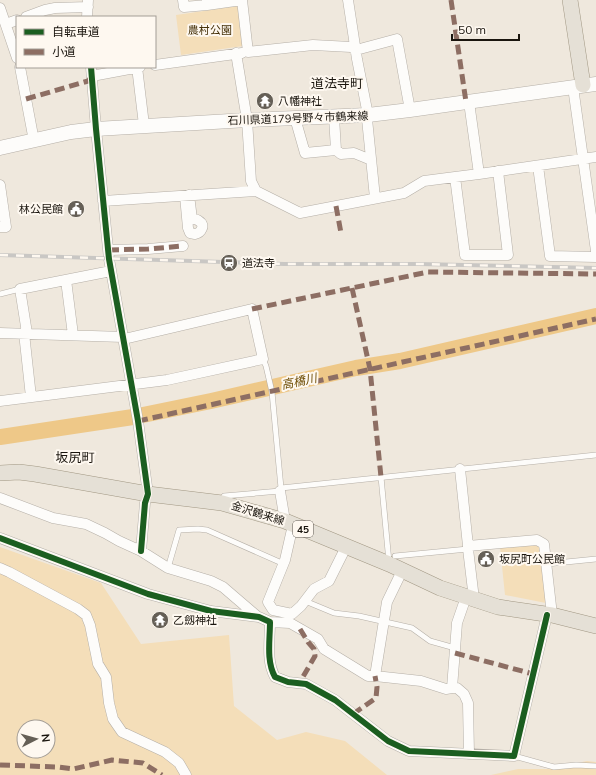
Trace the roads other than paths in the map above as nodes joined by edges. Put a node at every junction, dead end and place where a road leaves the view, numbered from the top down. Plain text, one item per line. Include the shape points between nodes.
1 (183, 0) edge
2 (240, 0) edge
3 (348, 0) edge
4 (570, 0) edge
5 (207, 3) edge
6 (0, 8) edge
7 (88, 8) edge
8 (29, 16) edge
9 (16, 20) edge
10 (6, 24) junction
11 (356, 50) junction
12 (248, 52) junction
13 (236, 53) junction
14 (16, 55) edge
15 (156, 65) edge
16 (20, 68) edge
17 (130, 68) edge
18 (139, 68) edge
19 (92, 72) edge
20 (584, 86) edge
21 (470, 102) junction
22 (410, 110) junction
23 (368, 115) junction
24 (334, 117) junction
25 (295, 118) junction
26 (247, 120) junction
27 (144, 125) junction
28 (96, 129) junction
29 (34, 141) junction
30 (0, 148) edge
31 (336, 150) junction
32 (596, 157) edge
33 (583, 159) junction
34 (371, 160) junction
35 (538, 166) junction
36 (498, 171) junction
37 (479, 174) junction
38 (455, 178) junction
39 (0, 184) edge
40 (256, 191) junction
41 (375, 198) junction
42 (103, 201) junction
43 (0, 227) edge
44 (183, 246) dead end
45 (109, 250) junction
46 (596, 251) edge
47 (596, 257) edge
48 (111, 271) junction
49 (66, 280) junction
50 (20, 289) junction
51 (0, 294) edge
52 (0, 333) edge
53 (26, 333) junction
54 (73, 335) junction
55 (124, 338) junction
56 (263, 359) junction
57 (132, 385) junction
58 (31, 397) junction
59 (0, 401) edge
60 (596, 455) edge
61 (460, 469) junction
62 (0, 473) edge
63 (381, 477) junction
64 (281, 490) junction
65 (148, 494) junction
66 (0, 498) edge
67 (222, 502) junction
68 (289, 523) junction
69 (0, 538) edge
70 (346, 546) junction
71 (468, 548) junction
72 (141, 551) junction
73 (596, 559) edge
74 (284, 564) junction
75 (395, 564) junction
76 (546, 564) junction
77 (0, 568) edge
78 (168, 568) junction
79 (470, 598) junction
80 (305, 601) junction
81 (549, 615) junction
82 (259, 617) junction
83 (384, 621) junction
84 (270, 622) junction
85 (596, 626) edge
86 (455, 648) junction
87 (375, 676) junction
88 (452, 688) junction
89 (469, 754) junction
90 (514, 756) junction
91 (596, 766) edge
92 (186, 775) edge

1 - 5 street via 184,8
2 - 5 street
2 - 12 street
3 - 11 street
4 - 20 main road
6 - 10 street
7 - 8 street via 55,8
9 - 10 street
10 - 14 street
11 - 12 street via 351,47 312,45
11 - 22 street via 397,39
11 - 23 street
12 - 13 street
13 - 15 street
13 - 26 street
16 - 29 street
17 - 19 street
18 - 27 street
19 - 28 street
20 - 21 main road, 石川県道179号野々市鶴来線
20 - 33 street
21 - 22 main road, 石川県道179号野々市鶴来線
21 - 37 street
22 - 23 main road, 石川県道179号野々市鶴来線
23 - 24 main road, 石川県道179号野々市鶴来線
23 - 34 street
24 - 25 main road, 石川県道179号野々市鶴来線
24 - 31 street
25 - 26 main road, 石川県道179号野々市鶴来線
25 - 31 street via 305,153
26 - 27 main road, 石川県道179号野々市鶴来線
26 - 40 street via 251,181
27 - 28 main road, 石川県道179号野々市鶴来線
28 - 29 main road, 石川県道179号野々市鶴来線
28 - 42 street
29 - 30 main road, 石川県道179号野々市鶴来線
31 - 34 street via 341,154 354,154
32 - 33 street
33 - 35 street
33 - 46 street
34 - 41 street
35 - 36 street
35 - 47 street via 550,256
36 - 37 street
36 - 38 street via 508,255 465,255
37 - 38 street
38 - 41 street via 424,181 404,193
39 - 43 street via 6,227
40 - 41 street via 300,213
40 - 42 street
42 - 45 street
44 - 45 street
45 - 48 street
48 - 49 street
48 - 55 street
49 - 50 street
49 - 54 street
50 - 51 lane
50 - 53 street
52 - 53 street
53 - 54 street
53 - 58 street
54 - 55 street
55 - 56 street via 252,309
55 - 57 street
56 - 57 street
56 - 64 lane via 271,390
57 - 58 street
57 - 65 street
58 - 59 street
60 - 61 lane
61 - 63 lane
61 - 71 street
62 - 65 main road, 金沢鶴来線 / 45 via 35,474
63 - 64 lane
63 - 75 lane
64 - 67 lane via 224,496
64 - 68 street
65 - 67 main road, 金沢鶴来線 / 45
65 - 72 street
66 - 72 street via 53,518 86,524
67 - 68 main road, 金沢鶴来線 / 45
68 - 70 main road, 金沢鶴来線 / 45
68 - 74 street
69 - 82 street via 148,594 212,611
70 - 75 main road, 金沢鶴来線 / 45
70 - 80 street via 329,581 314,589
71 - 75 lane
71 - 76 street via 537,540 544,544
71 - 79 street
72 - 78 street
73 - 76 lane
74 - 78 lane via 207,530 198,529 179,530
74 - 80 street via 268,602 273,610 292,614
75 - 79 main road, 金沢鶴来線 / 45 via 440,588
75 - 83 street
76 - 81 street
77 - 92 street via 86,615 98,664 106,678 113,719 122,732 165,752 179,763
78 - 82 street via 211,581
79 - 81 main road, 金沢鶴来線 / 45 via 498,607
79 - 86 street via 457,623
80 - 83 lane via 334,613
81 - 85 main road, 金沢鶴来線 / 45
81 - 90 street
82 - 84 street
83 - 86 lane via 412,628 430,641
83 - 87 street
84 - 87 street via 290,623 318,639 324,648 368,676
84 - 89 street via 269,660 275,677 288,682 306,684 335,700 388,741 409,751
86 - 88 street
87 - 88 street
88 - 89 street via 457,688 464,694 468,703
89 - 90 street
90 - 91 lane via 554,767

